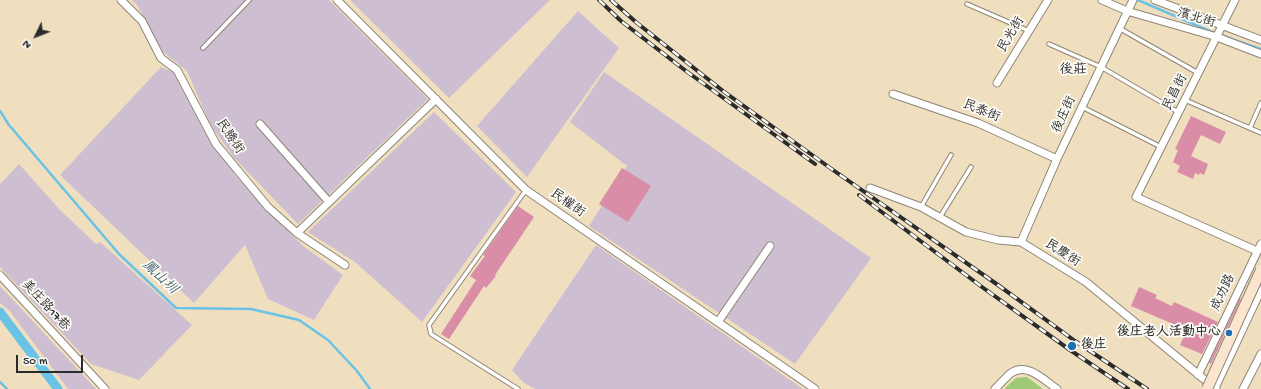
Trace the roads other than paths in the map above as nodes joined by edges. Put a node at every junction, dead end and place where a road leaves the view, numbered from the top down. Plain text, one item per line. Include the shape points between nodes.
1 (121, 0) edge
2 (249, 0) edge
3 (337, 0) edge
4 (1048, 0) edge
5 (1102, 0) edge
6 (1133, 0) edge
7 (1155, 0) edge
8 (1177, 0) edge
9 (1235, 0) edge
10 (967, 4) dead end
11 (1173, 7) junction
12 (1127, 11) junction
13 (1119, 28) junction
14 (1029, 30) junction
15 (1220, 33) junction
16 (1261, 40) edge
17 (1049, 44) dead end
18 (203, 48) dead end
19 (1261, 54) edge
20 (1100, 67) junction
21 (1199, 74) junction
22 (997, 83) dead end
23 (893, 94) dead end
24 (436, 99) junction
25 (1185, 100) junction
26 (1261, 103) edge
27 (1082, 107) junction
28 (1179, 113) junction
29 (260, 124) dead end
30 (1250, 128) junction
31 (1261, 134) edge
32 (1162, 147) junction
33 (951, 155) dead end
34 (1057, 160) junction
35 (971, 167) dead end
36 (870, 188) dead end
37 (526, 190) junction
38 (329, 202) junction
39 (921, 207) junction
40 (940, 217) junction
41 (297, 233) junction
42 (1021, 242) junction
43 (1261, 244) edge
44 (770, 246) dead end
45 (1257, 251) junction
46 (345, 265) dead end
47 (1261, 270) edge
48 (0, 275) edge
49 (1261, 290) edge
50 (718, 322) junction
51 (1261, 354) edge
52 (1198, 374) junction
53 (105, 389) edge
54 (518, 389) edge
55 (815, 389) edge
56 (995, 389) edge
57 (1057, 389) edge
58 (1213, 389) edge
59 (1243, 389) edge

1 - 41 street, 民勝街 via 142,21 161,58 176,70 216,144 268,207
2 - 18 lane
3 - 24 street, 民權街
4 - 14 street, 民光街
5 - 12 street, 濱北街
6 - 12 street, 後庄街
7 - 11 street
8 - 11 street
9 - 15 street, 民昌街
10 - 14 lane
11 - 15 street
12 - 13 street, 後庄街
12 - 15 street, 濱北街
13 - 20 street, 後庄街
13 - 21 lane
14 - 22 street, 民光街
15 - 16 street
15 - 19 street, 濱北街
15 - 21 street, 民昌街
17 - 20 lane
20 - 27 street, 後庄街
20 - 28 lane
21 - 25 street, 民昌街
23 - 34 street, 民泰街 via 978,123
24 - 37 street, 民權街
24 - 38 street
25 - 28 street, 民昌街
25 - 30 lane
26 - 30 lane
27 - 32 lane
27 - 34 street, 後庄街
28 - 32 street, 民昌街
29 - 38 street
30 - 31 lane
32 - 45 street, 民昌街 via 1136,197
33 - 39 lane
34 - 42 street, 後庄街
35 - 40 lane
36 - 39 street, 民慶街
37 - 50 street, 民權街
37 - 54 lane via 429,325 430,334
38 - 41 street
39 - 40 street, 民慶街
40 - 42 street, 民慶街 via 966,232 998,240
41 - 46 street, 民勝街
42 - 52 street, 民慶街 via 1086,282
43 - 45 street, 成功路
44 - 50 street
45 - 52 street, 成功路
47 - 58 street, bridge
48 - 53 street, 美庄路17巷
49 - 58 street
50 - 55 street, 民權街
51 - 59 street
52 - 58 street, 民慶街
56 - 57 street via 1012,372 1023,369 1033,372

